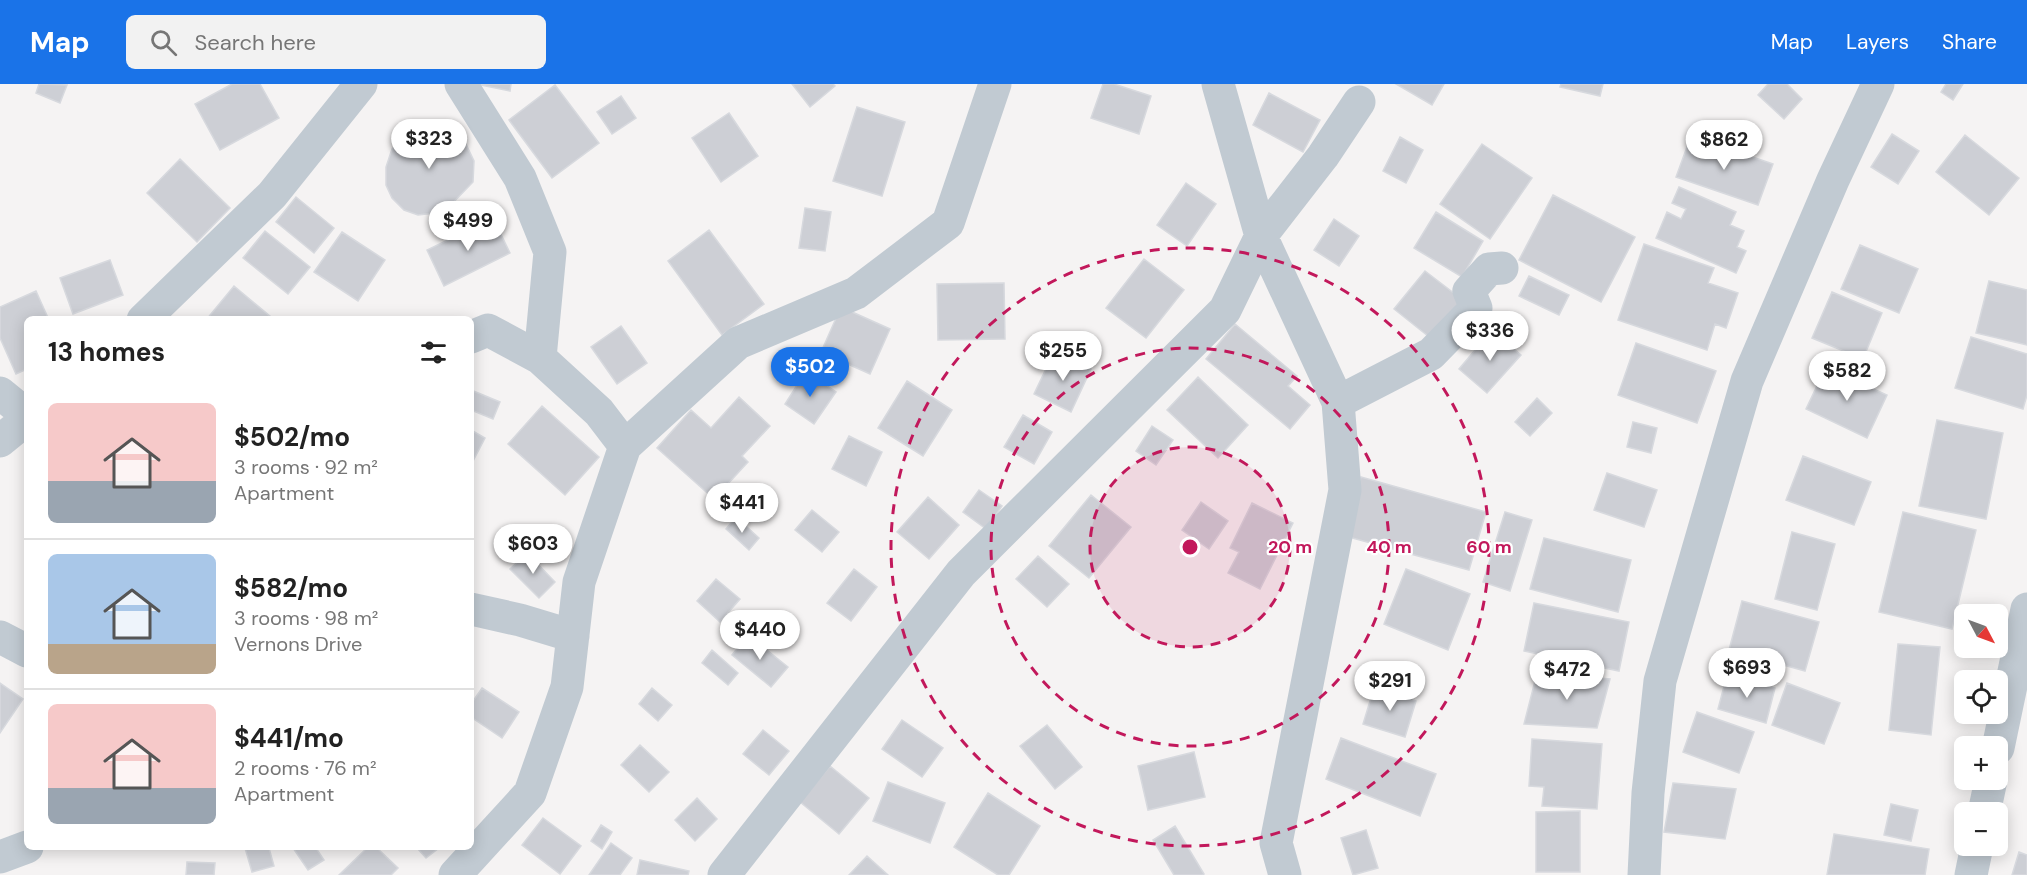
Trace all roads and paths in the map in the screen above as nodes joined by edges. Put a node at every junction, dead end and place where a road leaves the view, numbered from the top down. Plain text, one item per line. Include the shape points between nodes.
1 (361, 84) edge
2 (460, 84) edge
3 (995, 84) edge
4 (1218, 84) edge
5 (1878, 84) edge
6 (1359, 102) dead end
7 (1261, 236) junction
8 (1502, 268) dead end
9 (157, 316) edge
10 (474, 336) edge
11 (540, 358) junction
12 (0, 393) edge
13 (1338, 402) junction
14 (24, 414) edge
15 (24, 420) edge
16 (0, 441) edge
17 (625, 446) junction
18 (2027, 609) edge
19 (474, 610) edge
20 (573, 636) junction
21 (0, 637) edge
22 (24, 649) edge
23 (2001, 736) edge
24 (24, 848) edge
25 (1975, 856) edge
26 (0, 857) edge
27 (455, 875) edge
28 (724, 875) edge
29 (1285, 875) edge
30 (1644, 875) edge
31 (1971, 875) edge

1 - 9 street via 272,195
2 - 11 street via 520,178 550,252
3 - 17 street via 948,223 856,293 738,343
4 - 7 street
5 - 30 street via 1833,180 1744,393 1660,681
6 - 7 street
7 - 13 street
7 - 28 street via 1225,310 961,573
8 - 13 street via 1489,268 1468,291 1476,308 1431,354
10 - 11 street via 488,330
11 - 17 street via 599,412
12 - 14 street
13 - 29 street via 1345,489 1276,843
15 - 16 street
17 - 20 street via 579,582
18 - 23 street
19 - 20 street
20 - 27 street via 567,687 530,793
21 - 22 street
24 - 26 street
25 - 31 street

